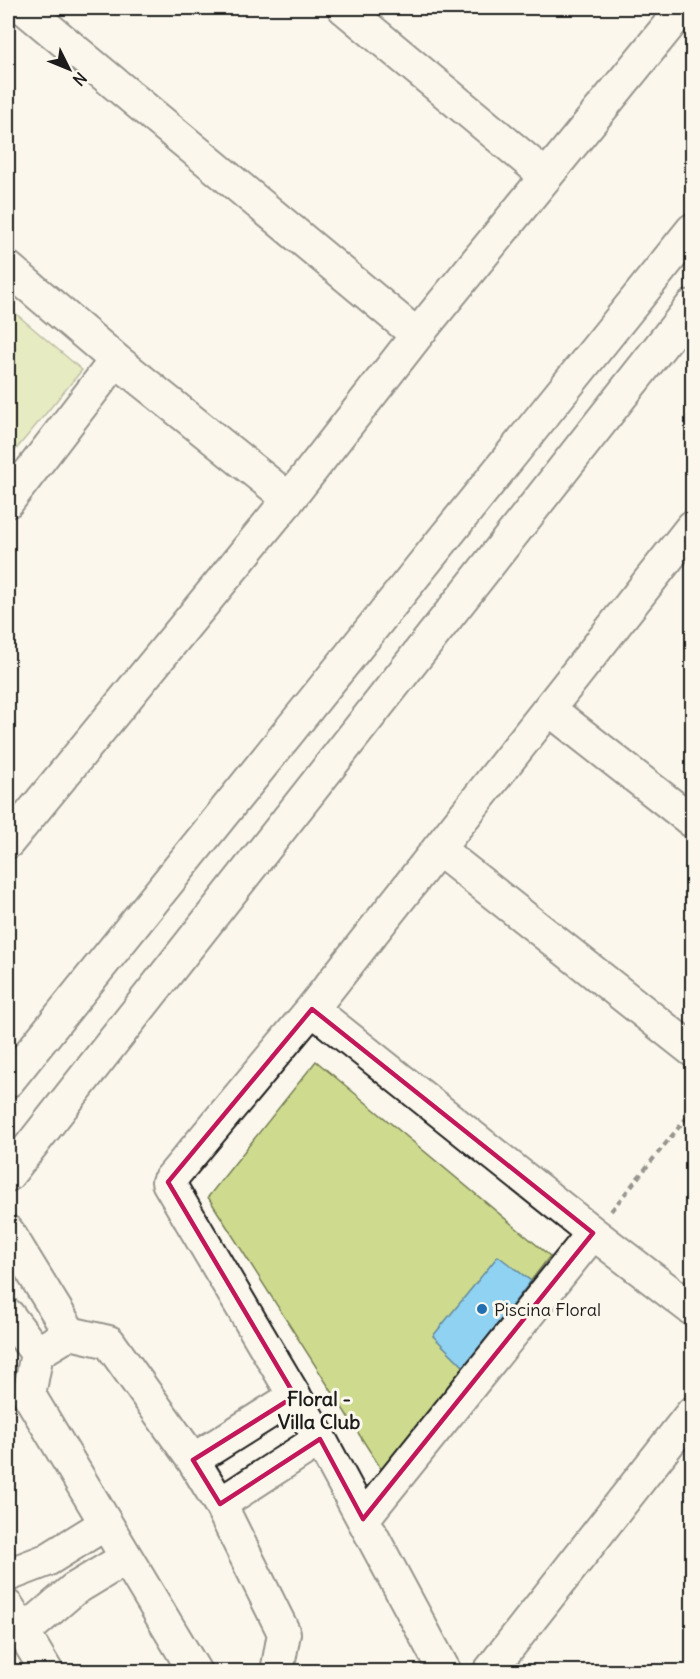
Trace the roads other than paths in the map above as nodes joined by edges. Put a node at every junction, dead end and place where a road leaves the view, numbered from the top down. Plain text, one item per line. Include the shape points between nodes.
1 (24, 8) edge
2 (344, 8) edge
3 (674, 11) edge
4 (546, 176) junction
5 (693, 230) edge
6 (8, 268) edge
7 (693, 306) edge
8 (417, 335) junction
9 (116, 360) junction
10 (289, 499) junction
11 (8, 501) edge
12 (693, 527) edge
13 (683, 559) edge
14 (549, 709) junction
15 (693, 821) edge
16 (8, 842) edge
17 (438, 849) junction
18 (312, 1009) junction
19 (693, 1050) edge
20 (8, 1081) edge
21 (8, 1175) edge
22 (8, 1232) edge
23 (593, 1233) junction
24 (693, 1309) edge
25 (8, 1316) edge
26 (70, 1333) junction
27 (37, 1353) junction
28 (295, 1396) junction
29 (693, 1413) edge
30 (320, 1439) junction
31 (193, 1460) junction
32 (220, 1504) junction
33 (363, 1519) junction
34 (105, 1524) junction
35 (126, 1558) junction
36 (8, 1575) edge
37 (16, 1619) edge
38 (47, 1671) edge
39 (195, 1671) edge
40 (277, 1671) edge
41 (445, 1671) edge
42 (489, 1671) edge

1 - 8 street
2 - 4 street
3 - 4 street
4 - 8 street
5 - 20 street
6 - 9 street
7 - 21 street
8 - 10 street
9 - 10 street
9 - 11 street
10 - 16 street
12 - 13 street
13 - 14 street
14 - 15 street
14 - 17 street
17 - 18 street
17 - 19 street
18 - 23 street
18 - 28 street via 168,1182
22 - 26 street
23 - 24 street
23 - 33 street
25 - 27 street
26 - 27 street
26 - 31 street via 109,1342
27 - 34 street via 29,1395
28 - 30 street
28 - 31 street
29 - 42 street
30 - 32 street
30 - 33 street
31 - 32 street
32 - 40 street via 284,1633
33 - 41 street
34 - 35 street
34 - 36 street via 47,1560
35 - 37 street
35 - 39 street
37 - 38 street

